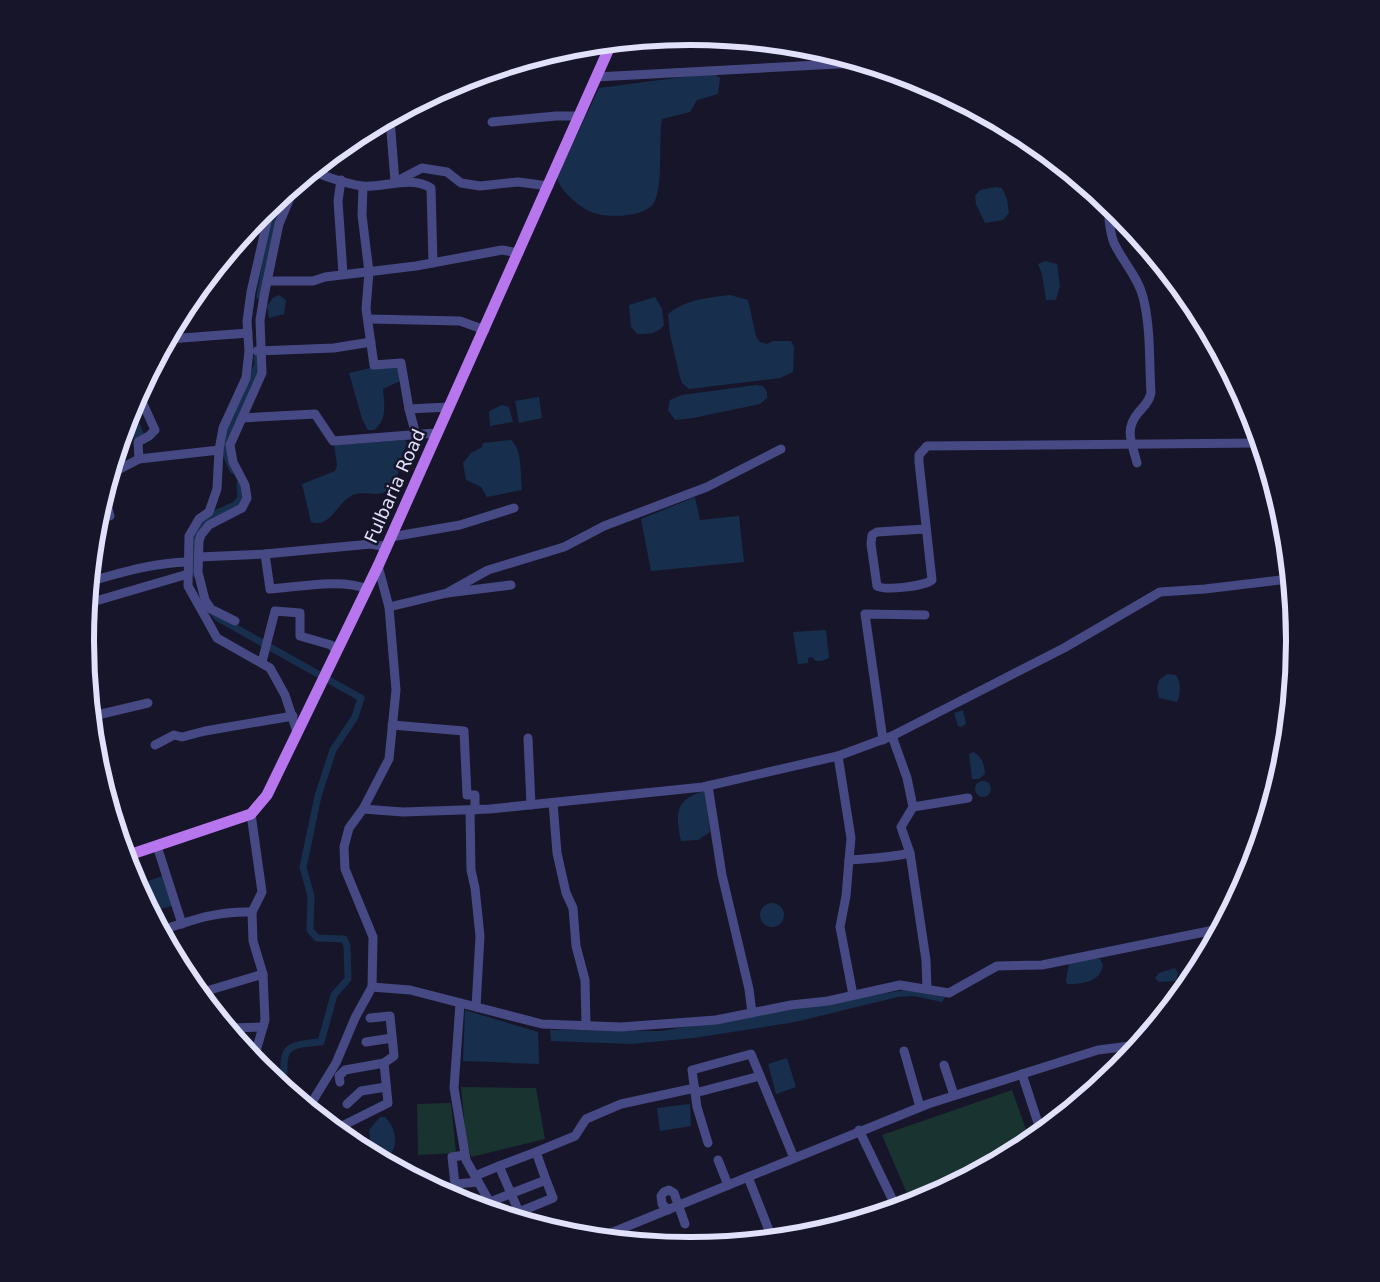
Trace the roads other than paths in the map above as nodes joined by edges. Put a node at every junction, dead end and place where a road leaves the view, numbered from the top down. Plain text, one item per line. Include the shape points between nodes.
1 (608, 51) edge
2 (840, 64) edge
3 (596, 78) junction
4 (580, 116) junction
5 (492, 122) dead end
6 (391, 126) edge
7 (320, 174) edge
8 (341, 180) junction
9 (395, 182) junction
10 (363, 186) junction
11 (549, 186) junction
12 (289, 201) edge
13 (1108, 217) edge
14 (269, 220) edge
15 (519, 253) junction
16 (433, 263) junction
17 (369, 272) junction
18 (342, 274) junction
19 (267, 281) junction
20 (369, 319) junction
21 (485, 330) junction
22 (248, 333) junction
23 (177, 338) edge
24 (371, 342) junction
25 (263, 351) junction
26 (248, 352) junction
27 (143, 404) edge
28 (449, 407) junction
29 (409, 409) junction
30 (242, 418) junction
31 (436, 434) junction
32 (416, 435) junction
33 (1252, 443) edge
34 (1132, 444) junction
35 (781, 448) dead end
36 (219, 450) junction
37 (139, 460) junction
38 (1137, 463) dead end
39 (120, 469) edge
40 (514, 508) dead end
41 (109, 510) edge
42 (110, 516) dead end
43 (925, 529) junction
44 (389, 542) junction
45 (265, 554) junction
46 (200, 557) junction
47 (187, 562) junction
48 (378, 566) junction
49 (188, 574) junction
50 (97, 579) edge
51 (1283, 580) edge
52 (511, 584) dead end
53 (367, 589) junction
54 (447, 592) junction
55 (95, 601) edge
56 (389, 606) junction
57 (925, 616) dead end
58 (235, 621) dead end
59 (337, 651) junction
60 (262, 662) junction
61 (148, 703) dead end
62 (99, 715) edge
63 (292, 716) junction
64 (392, 724) junction
65 (297, 732) junction
66 (528, 738) dead end
67 (888, 738) junction
68 (155, 745) dead end
69 (838, 756) junction
70 (708, 786) junction
71 (968, 798) dead end
72 (553, 803) junction
73 (531, 805) junction
74 (912, 807) junction
75 (364, 809) junction
76 (473, 810) junction
77 (251, 814) junction
78 (157, 846) junction
79 (133, 854) edge
80 (910, 854) junction
81 (849, 860) junction
82 (252, 912) junction
83 (182, 924) junction
84 (168, 928) edge
85 (1211, 931) edge
86 (263, 974) junction
87 (372, 987) junction
88 (927, 989) junction
89 (207, 991) edge
90 (853, 995) junction
91 (460, 1002) junction
92 (476, 1007) junction
93 (752, 1012) junction
94 (370, 1018) dead end
95 (586, 1025) junction
96 (263, 1027) junction
97 (237, 1028) edge
98 (392, 1038) junction
99 (366, 1042) dead end
100 (1126, 1046) edge
101 (256, 1048) edge
102 (904, 1051) dead end
103 (384, 1063) junction
104 (944, 1065) dead end
105 (1022, 1074) junction
106 (760, 1076) junction
107 (340, 1082) dead end
108 (386, 1087) junction
109 (695, 1090) junction
110 (954, 1095) junction
111 (312, 1102) edge
112 (347, 1104) dead end
113 (920, 1106) junction
114 (1039, 1124) edge
115 (343, 1126) edge
116 (859, 1130) junction
117 (708, 1143) dead end
118 (536, 1152) junction
119 (466, 1155) junction
120 (794, 1158) junction
121 (718, 1160) dead end
122 (499, 1166) junction
123 (748, 1177) junction
124 (477, 1179) junction
125 (546, 1180) junction
126 (728, 1185) junction
127 (510, 1194) junction
128 (893, 1201) edge
129 (490, 1202) edge
130 (495, 1204) edge
131 (677, 1206) junction
132 (668, 1210) junction
133 (519, 1212) edge
134 (520, 1212) edge
135 (685, 1224) dead end
136 (613, 1232) edge
137 (770, 1232) edge

1 - 3 main road, Fulbaria Road
2 - 3 street
3 - 4 main road, Fulbaria Road
4 - 5 street
4 - 11 main road, Fulbaria Road
6 - 9 street
7 - 8 street
8 - 10 street
8 - 18 street via 338,201
9 - 10 street
9 - 11 street via 422,168 447,172 461,183 480,186 518,182
9 - 16 street via 432,188
10 - 17 street via 362,215
11 - 15 main road, Fulbaria Road
12 - 19 street via 279,224
13 - 34 street via 1115,244 1143,297 1146,322 1151,393 1149,402 1131,422
14 - 22 street via 250,301
15 - 16 street via 502,250
15 - 21 main road, Fulbaria Road
16 - 17 street
17 - 18 street
17 - 20 street via 366,309
18 - 19 street via 313,281
19 - 25 street via 260,320
20 - 21 street via 460,321
20 - 24 street
21 - 28 main road, Fulbaria Road
22 - 23 street
22 - 26 street
24 - 25 street via 334,348
24 - 29 street via 374,365 401,363
25 - 26 street
25 - 30 street via 262,373
26 - 36 street via 246,378 223,428
27 - 37 street via 155,430 138,442
28 - 29 street
28 - 31 main road, Fulbaria Road
29 - 32 street
30 - 32 street via 315,414 333,441
30 - 46 street via 230,445 247,498 242,508 209,525 201,535
31 - 32 street
31 - 44 main road, Fulbaria Road
33 - 34 street
34 - 38 street
34 - 43 street via 927,446 919,455
35 - 54 street via 707,487 604,526 564,547 488,570
36 - 37 street
36 - 47 street via 217,489 209,512 198,519 189,536
37 - 39 street
40 - 44 street
41 - 42 street
43 - 43 street via 872,535 877,586 890,588 926,584 932,580
44 - 45 street
44 - 48 main road, Fulbaria Road
45 - 46 street
45 - 53 street via 270,589 330,585
46 - 58 street via 198,572 206,600 211,609
47 - 49 street
47 - 50 street via 165,562
48 - 53 main road, Fulbaria Road
48 - 56 street
49 - 55 street
49 - 60 street via 188,586 218,638
51 - 67 street via 1160,592 1064,648
52 - 54 street
53 - 59 main road, Fulbaria Road
54 - 56 street
56 - 64 street via 396,690
57 - 67 street via 865,614
59 - 60 street via 331,645 300,636 300,613 275,611
59 - 65 main road, Fulbaria Road
60 - 63 street via 275,676
61 - 62 street
63 - 65 street
63 - 68 street via 182,737 174,735
64 - 75 street via 389,759
64 - 76 street via 464,731 467,794 475,795
65 - 77 main road, Fulbaria Road via 266,795
66 - 73 street
67 - 69 street
67 - 74 street via 907,778
69 - 70 street
69 - 81 street via 851,838
70 - 72 street
70 - 93 street via 722,875
71 - 74 street
72 - 73 street
72 - 95 street via 557,853 566,893 573,908 576,946 585,980
73 - 76 street
74 - 80 street via 901,827
75 - 76 street via 403,812
75 - 87 street via 349,828 344,847 345,869 373,937
76 - 92 street via 470,870 480,936
77 - 78 main road
77 - 82 street via 262,892
78 - 79 main road
78 - 83 street
80 - 81 street
80 - 88 street via 926,960
81 - 90 street via 840,927
82 - 83 street via 228,911
82 - 86 street via 253,941
83 - 84 street
85 - 88 street via 1042,964 997,966 949,994
86 - 89 street
86 - 96 street
87 - 91 street via 410,990
87 - 111 street via 336,1063
88 - 90 street via 900,985
90 - 93 street via 828,1002
91 - 92 street
91 - 119 street via 454,1088
92 - 95 street via 542,1024
93 - 95 street via 707,1020 621,1027
94 - 98 street via 390,1016
96 - 97 street
96 - 101 street
98 - 99 street
98 - 103 street via 394,1056
100 - 105 street via 1098,1050
102 - 113 street
103 - 107 street via 345,1070 339,1076
103 - 108 street
104 - 110 street
105 - 110 street
105 - 114 street
106 - 109 street
106 - 109 street via 751,1054 692,1070
106 - 120 street
108 - 112 street via 361,1091
108 - 115 street via 388,1103
109 - 117 street
109 - 118 street via 621,1104 586,1119 575,1136
110 - 113 street
113 - 116 street
116 - 120 street
116 - 128 street
118 - 122 street
118 - 125 street
119 - 124 street
119 - 124 street via 452,1157 455,1184
120 - 123 street
121 - 126 street
122 - 124 street
122 - 127 street
123 - 126 street
123 - 137 street
124 - 129 street
125 - 127 street
125 - 134 street via 553,1198
126 - 131 street
127 - 130 street
127 - 133 street
131 - 132 street
131 - 132 street via 674,1193 670,1190 664,1192 662,1204
131 - 135 street
132 - 136 street

